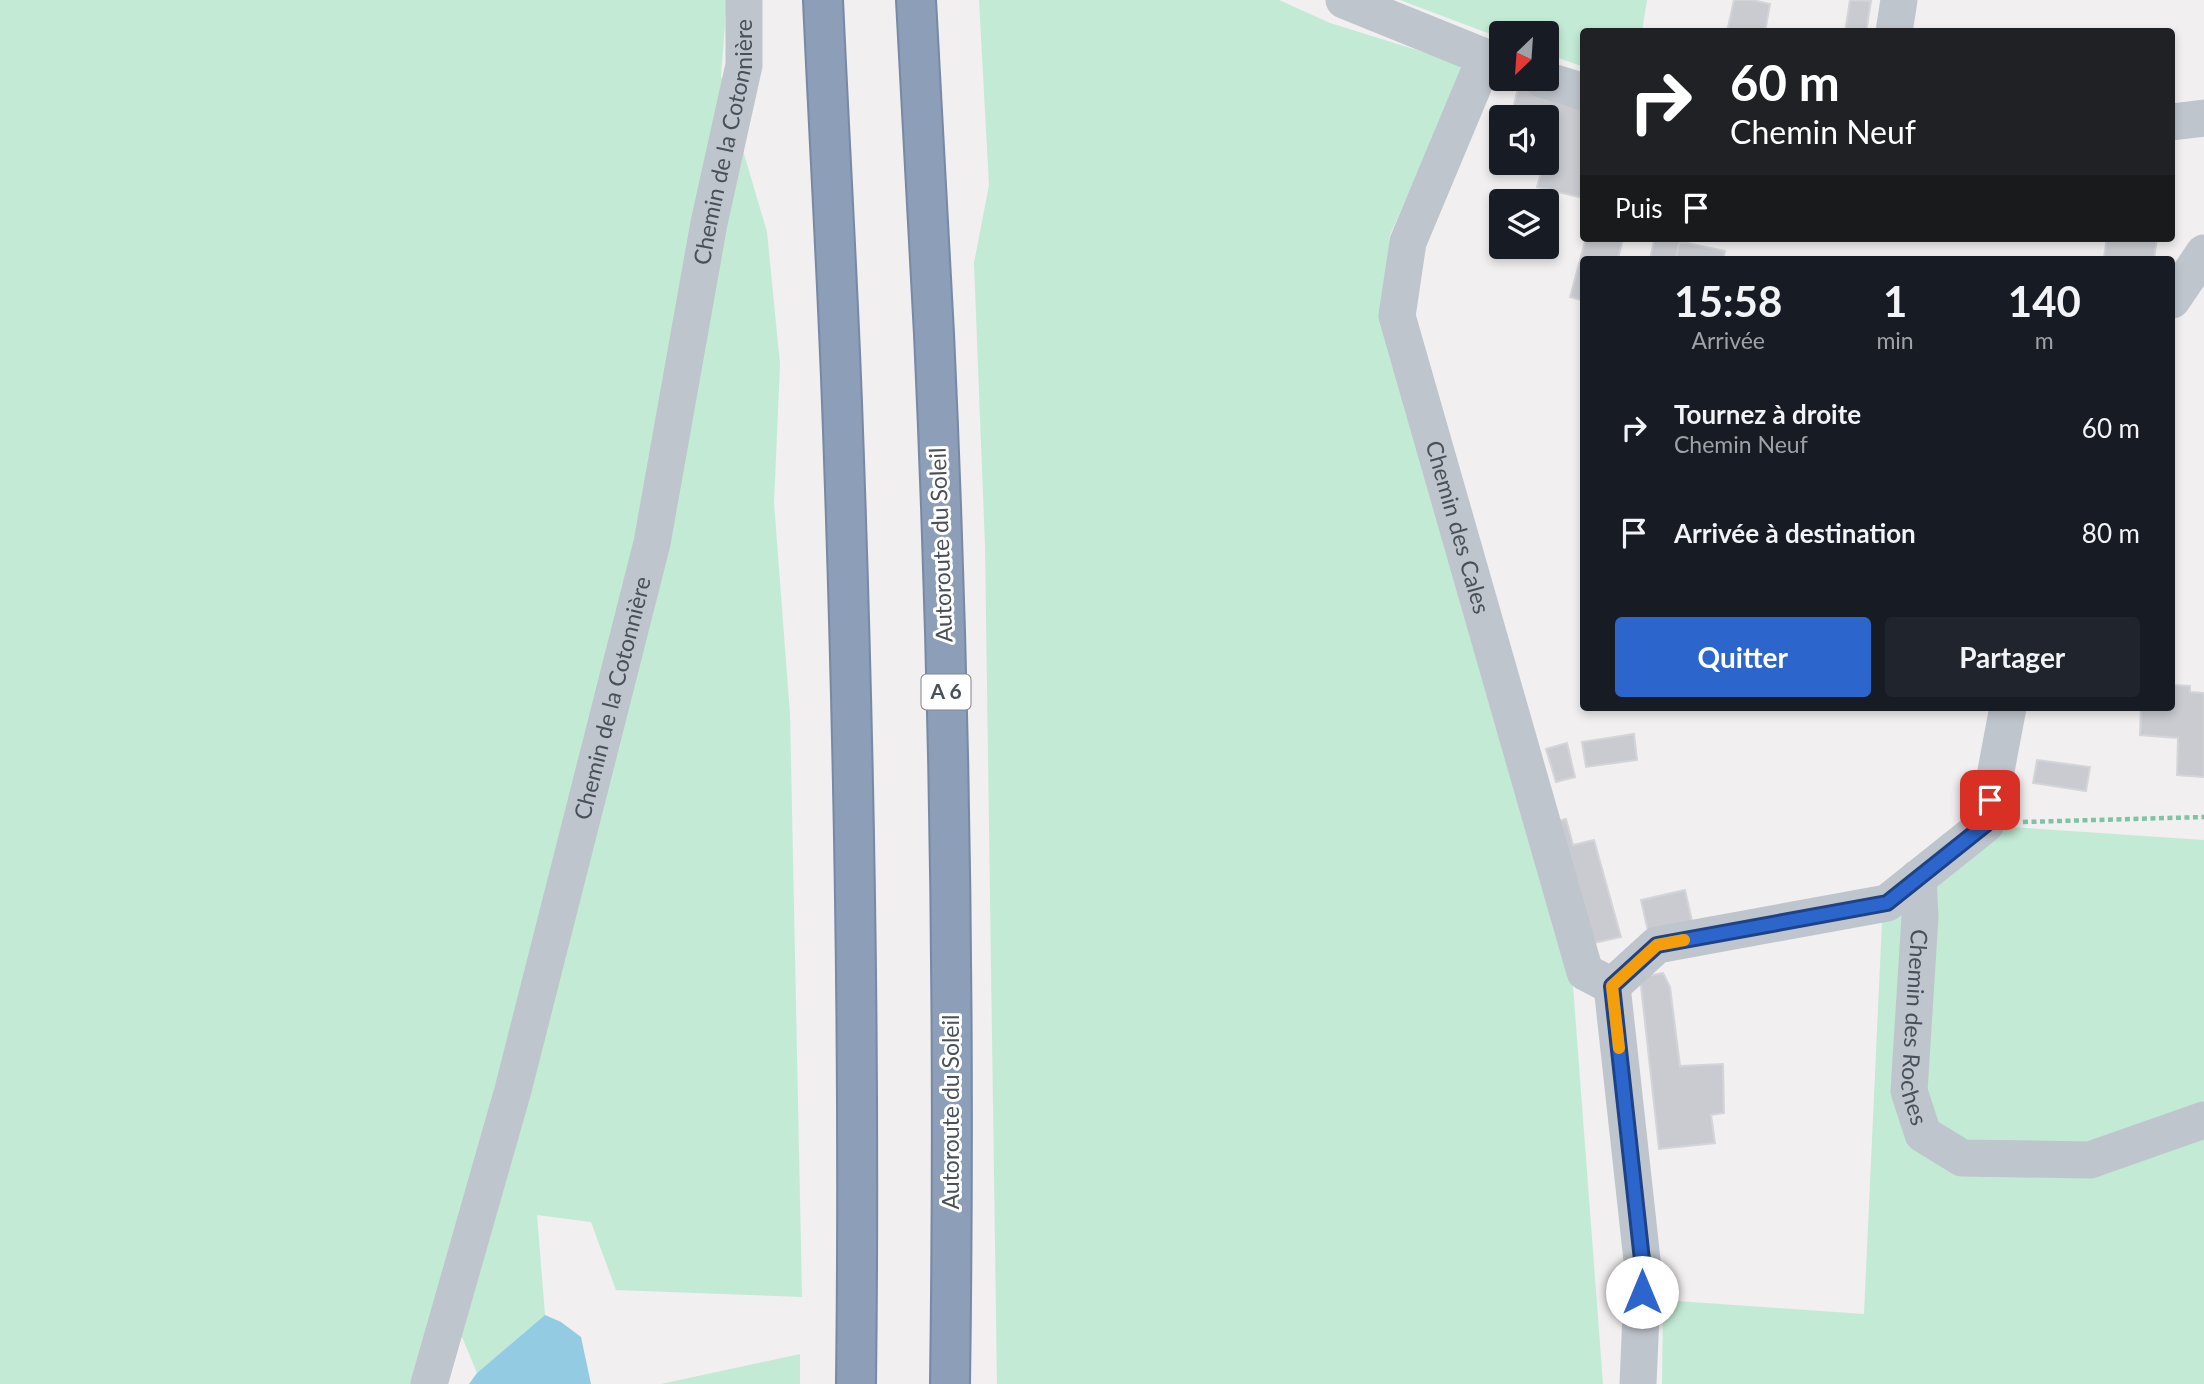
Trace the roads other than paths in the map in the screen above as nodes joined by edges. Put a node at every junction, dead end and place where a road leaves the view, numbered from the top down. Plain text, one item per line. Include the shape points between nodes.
1 (744, 0) edge
2 (823, 0) edge
3 (916, 0) edge
4 (1344, 0) edge
5 (1899, 0) edge
6 (1895, 28) edge
7 (1489, 59) edge
8 (1489, 70) edge
9 (1559, 84) edge
10 (1580, 91) edge
11 (2204, 118) edge
12 (2175, 122) edge
13 (2204, 253) edge
14 (2175, 296) edge
15 (2007, 711) edge
16 (1917, 878) junction
17 (1612, 986) junction
18 (2204, 1120) edge
19 (429, 1384) edge
20 (856, 1384) edge
21 (950, 1384) edge
22 (1638, 1384) edge

1 - 19 street, Chemin de la Cotonnière via 744,65 709,223 652,543 513,1090
2 - 20 highway via 851,694
3 - 21 highway, Autoroute du Soleil / A 6 via 934,333 951,899
4 - 7 street
5 - 6 street
8 - 17 street, Chemin des Cales via 1408,242 1397,316 1585,972
9 - 10 street
11 - 12 street
13 - 14 street
15 - 16 street via 1986,824
16 - 17 street via 1887,903 1657,945
16 - 18 street, Chemin des Roches via 1920,917 1909,1091 1923,1134 1962,1158 2090,1160
17 - 22 street via 1643,1269

